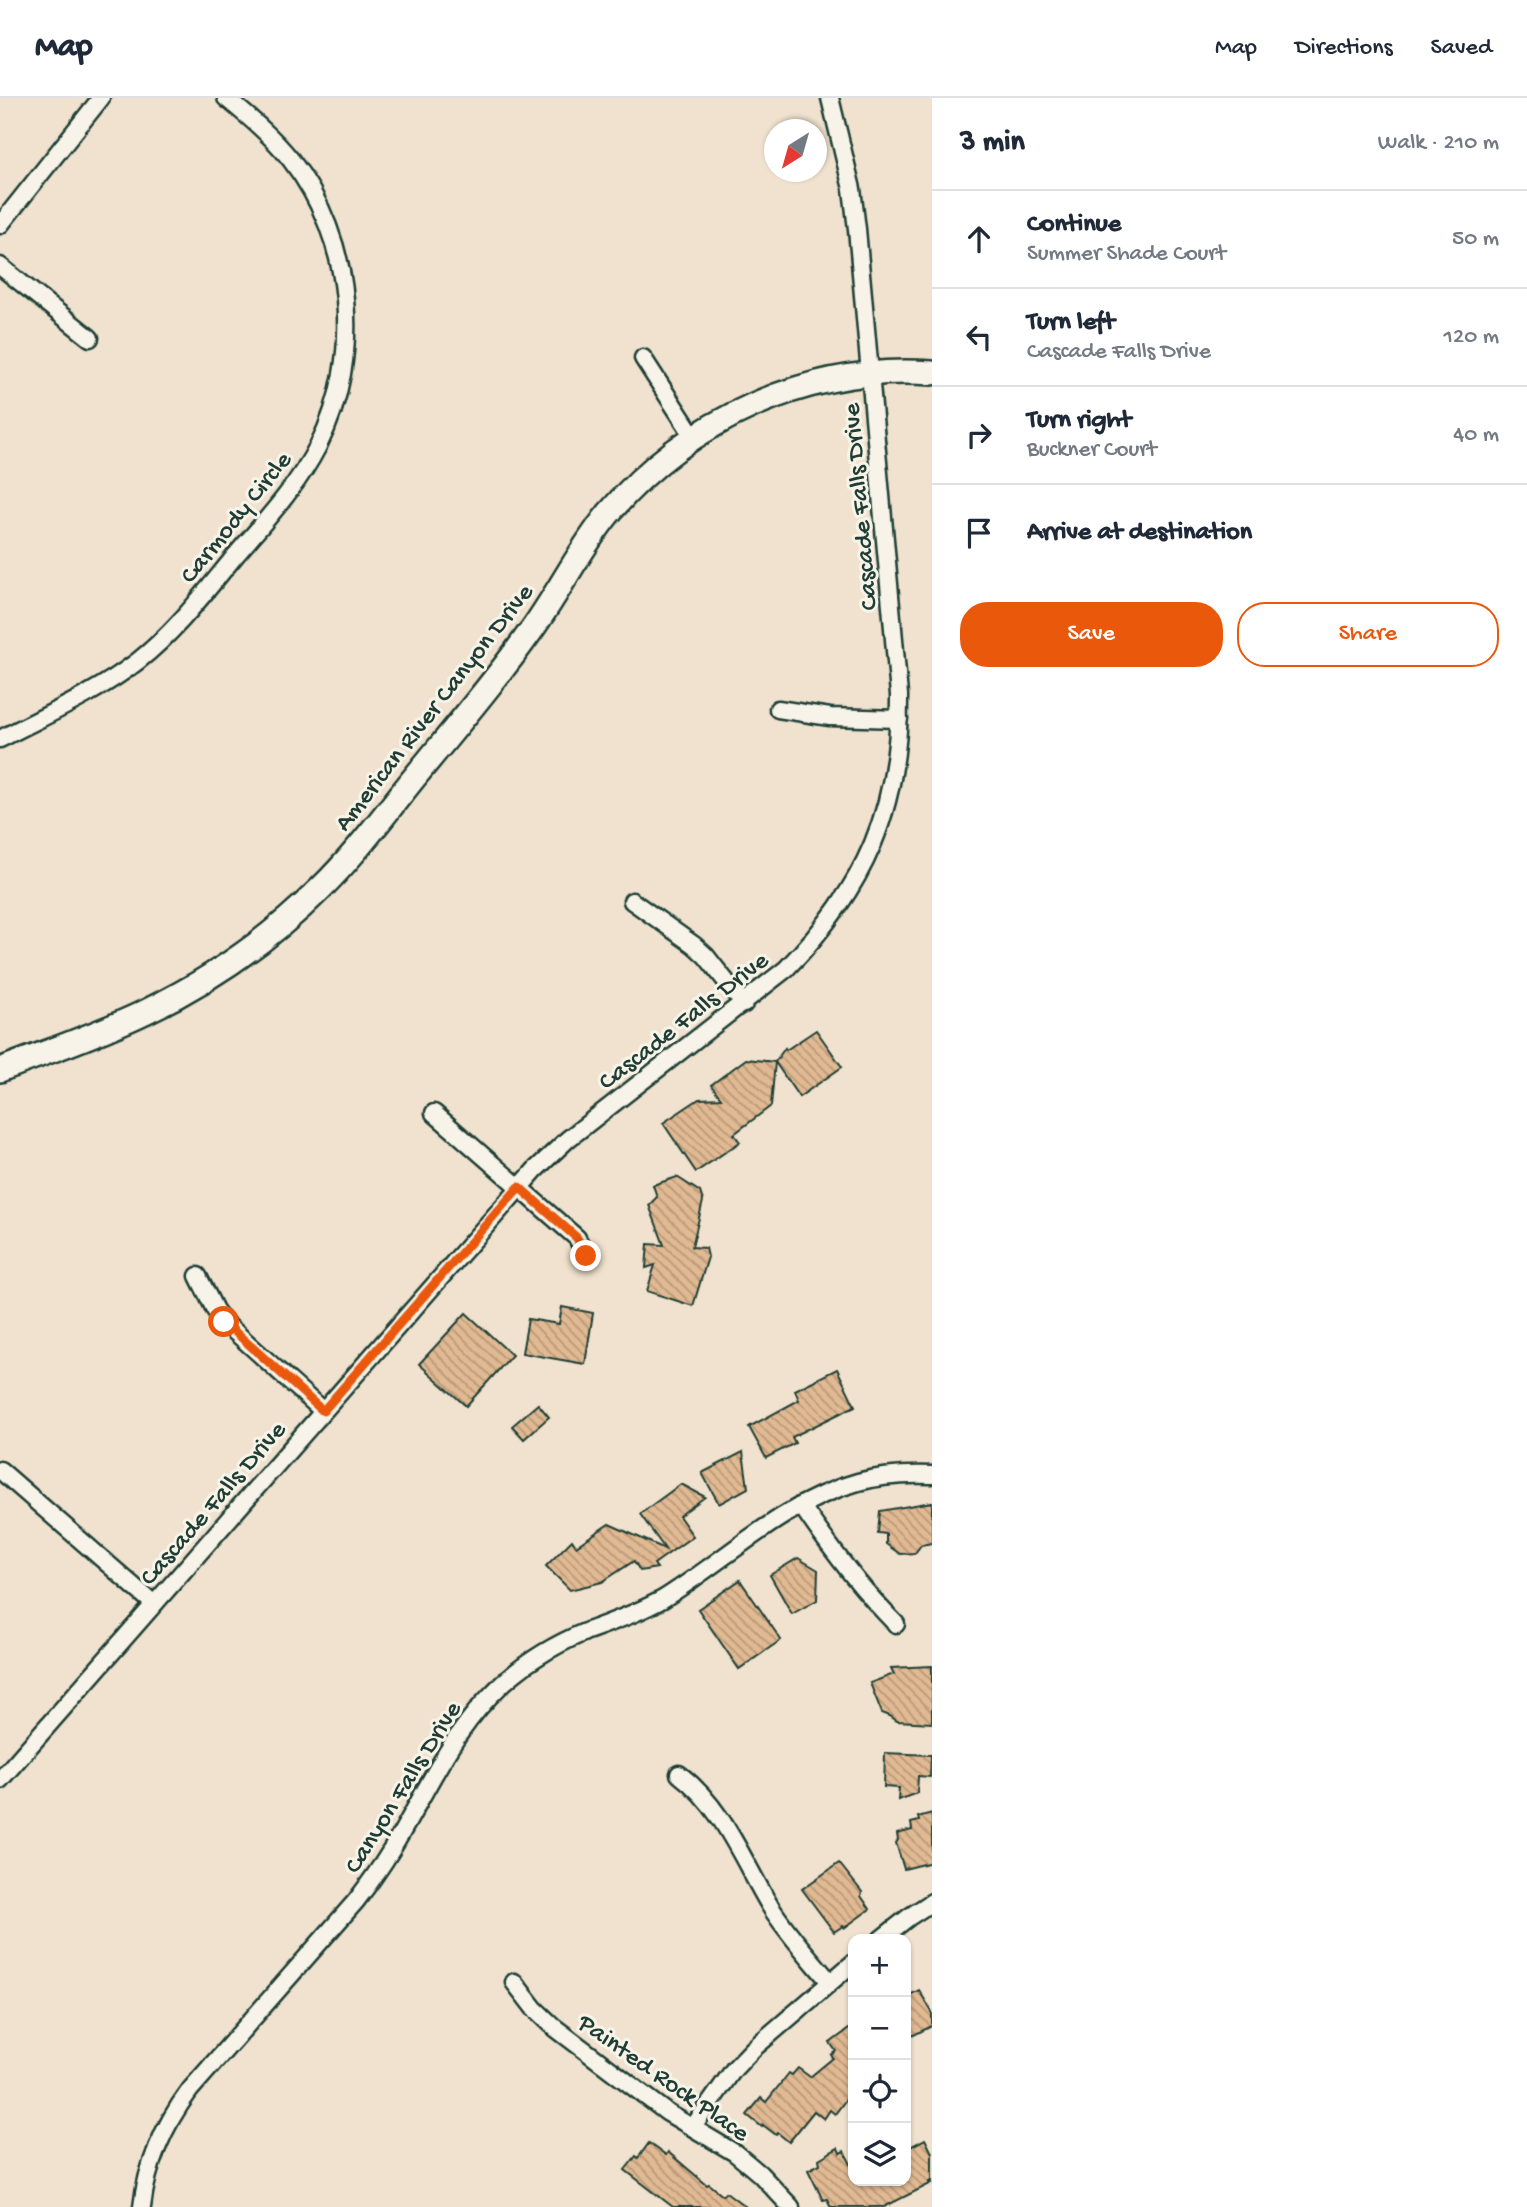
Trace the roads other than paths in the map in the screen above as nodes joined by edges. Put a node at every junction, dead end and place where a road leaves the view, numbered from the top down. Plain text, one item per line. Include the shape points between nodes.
1 (102, 98) edge
2 (226, 98) edge
3 (830, 98) edge
4 (0, 225) edge
5 (0, 266) edge
6 (90, 338) dead end
7 (643, 358) dead end
8 (932, 373) edge
9 (870, 374) junction
10 (694, 437) junction
11 (778, 709) dead end
12 (899, 719) junction
13 (0, 739) edge
14 (632, 901) dead end
15 (744, 1004) junction
16 (0, 1070) edge
17 (433, 1113) dead end
18 (519, 1187) junction
19 (586, 1256) dead end
20 (198, 1276) dead end
21 (323, 1411) junction
22 (0, 1469) edge
23 (932, 1475) edge
24 (801, 1505) junction
25 (154, 1604) junction
26 (896, 1624) dead end
27 (678, 1774) dead end
28 (0, 1780) edge
29 (932, 1902) edge
30 (888, 1934) edge
31 (848, 1967) edge
32 (514, 1982) dead end
33 (830, 1982) junction
34 (693, 2127) junction
35 (142, 2207) edge
36 (791, 2207) edge

1 - 4 street
2 - 13 street, Carmody Circle via 254,120 292,162 332,237 346,321 341,378 330,419 288,494 164,639 117,676
3 - 9 street, Cascade Falls Drive via 852,189
5 - 6 street
7 - 10 street
8 - 9 street, American River Canyon Drive
9 - 10 street, American River Canyon Drive via 789,391
9 - 12 street, Cascade Falls Drive
10 - 16 street, American River Canyon Drive via 659,463 608,514 511,659 351,856 290,918 183,993 114,1026
11 - 12 street via 830,717
12 - 15 street, Cascade Falls Drive via 883,816 848,893 811,943
14 - 15 street via 706,956
15 - 18 street, Cascade Falls Drive via 568,1139
17 - 18 street
18 - 19 street via 577,1238
18 - 21 street, Cascade Falls Drive
20 - 21 street via 224,1322
21 - 25 street, Cascade Falls Drive
22 - 25 street
23 - 24 street, Canyon Falls Drive via 858,1482
24 - 26 street via 852,1577
24 - 35 street, Canyon Falls Drive via 663,1598 534,1659 490,1695 447,1752 356,1901 175,2110 150,2166
25 - 28 street, Cascade Falls Drive
27 - 33 street via 720,1816 771,1907
29 - 30 street
31 - 33 street
32 - 34 street, Painted Rock Place via 554,2026
33 - 34 street via 754,2048
34 - 36 street, Painted Rock Place via 735,2153

